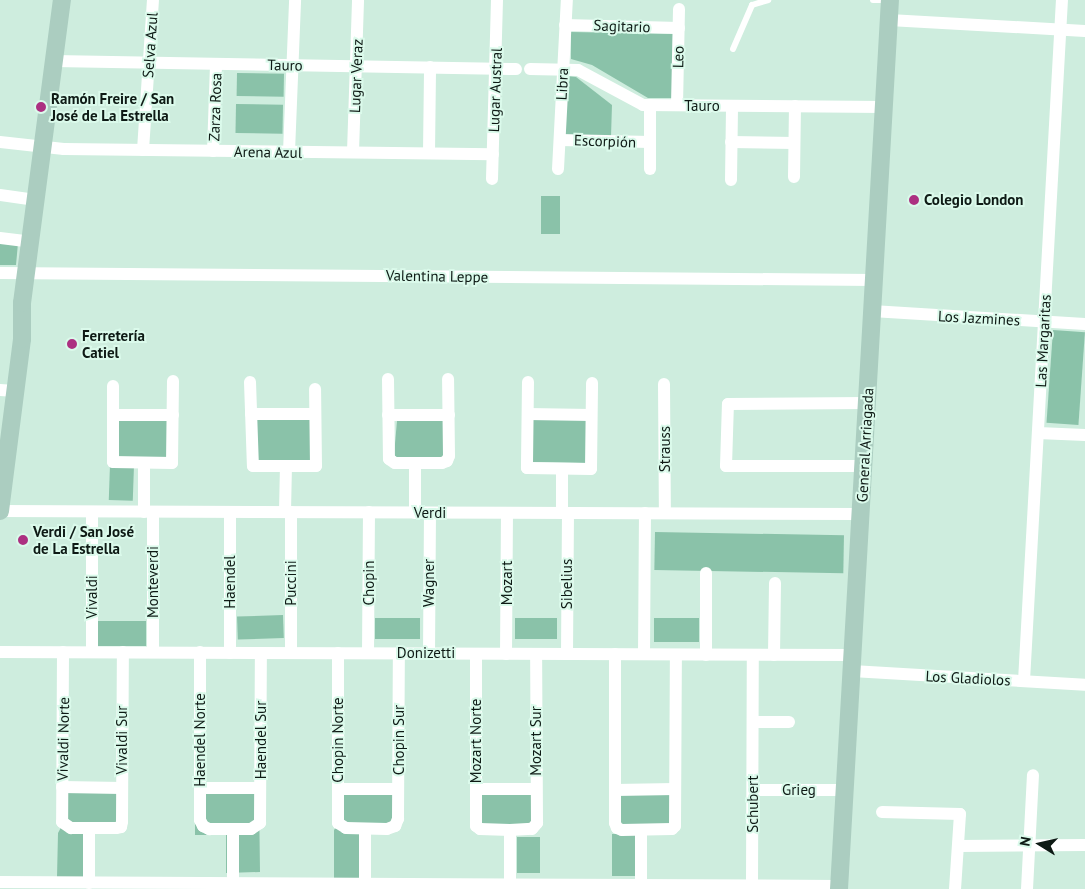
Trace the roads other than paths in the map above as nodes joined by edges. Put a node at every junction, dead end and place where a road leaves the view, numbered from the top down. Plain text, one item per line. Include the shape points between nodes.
1 (62, 0) edge
2 (71, 0) edge
3 (153, 0) edge
4 (295, 0) edge
5 (358, 0) edge
6 (497, 0) edge
7 (567, 0) edge
8 (768, 0) edge
9 (873, 0) edge
10 (890, 0) edge
11 (1062, 0) edge
12 (679, 9) dead end
13 (889, 20) junction
14 (565, 25) junction
15 (679, 28) junction
16 (1060, 29) junction
17 (1085, 31) edge
18 (733, 49) dead end
19 (58, 61) junction
20 (149, 63) junction
21 (216, 64) junction
22 (292, 65) junction
23 (356, 66) junction
24 (430, 67) junction
25 (495, 68) junction
26 (516, 68) dead end
27 (530, 69) dead end
28 (563, 69) junction
29 (650, 105) junction
30 (677, 106) junction
31 (732, 106) junction
32 (795, 106) junction
33 (884, 107) junction
34 (560, 140) junction
35 (0, 142) edge
36 (650, 142) junction
37 (732, 142) junction
38 (794, 143) junction
39 (48, 147) junction
40 (143, 150) junction
41 (213, 151) junction
42 (289, 152) junction
43 (353, 152) junction
44 (429, 153) junction
45 (493, 154) junction
46 (558, 169) dead end
47 (650, 169) dead end
48 (794, 177) dead end
49 (492, 179) dead end
50 (731, 180) dead end
51 (0, 195) edge
52 (36, 200) junction
53 (0, 238) edge
54 (31, 242) junction
55 (31, 272) junction
56 (0, 273) edge
57 (874, 280) junction
58 (872, 311) junction
59 (1044, 322) junction
60 (1085, 324) edge
61 (388, 379) dead end
62 (448, 379) dead end
63 (173, 381) dead end
64 (250, 382) dead end
65 (528, 382) dead end
66 (592, 383) dead end
67 (664, 384) dead end
68 (113, 386) dead end
69 (315, 388) dead end
70 (8, 391) edge
71 (867, 403) junction
72 (252, 414) junction
73 (315, 414) junction
74 (528, 414) junction
75 (113, 415) junction
76 (172, 415) junction
77 (388, 415) junction
78 (449, 415) junction
79 (592, 415) junction
80 (1038, 433) junction
81 (1085, 436) edge
82 (144, 462) junction
83 (415, 463) junction
84 (286, 466) junction
85 (864, 466) junction
86 (562, 468) junction
87 (0, 511) edge
88 (92, 512) junction
89 (148, 512) junction
90 (230, 512) junction
91 (288, 512) junction
92 (369, 512) junction
93 (415, 512) junction
94 (430, 512) junction
95 (507, 513) junction
96 (565, 513) junction
97 (645, 513) junction
98 (665, 513) junction
99 (861, 514) junction
100 (706, 573) dead end
101 (775, 583) dead end
102 (0, 652) edge
103 (63, 652) junction
104 (92, 652) junction
105 (123, 652) junction
106 (152, 652) junction
107 (200, 652) junction
108 (230, 652) junction
109 (261, 653) junction
110 (291, 653) junction
111 (338, 653) junction
112 (368, 653) junction
113 (399, 653) junction
114 (429, 654) junction
115 (476, 654) junction
116 (506, 654) junction
117 (536, 654) junction
118 (567, 654) junction
119 (615, 654) junction
120 (644, 654) junction
121 (676, 655) junction
122 (706, 655) junction
123 (753, 655) junction
124 (774, 655) junction
125 (852, 663) junction
126 (1024, 681) junction
127 (1085, 685) edge
128 (753, 722) junction
129 (789, 722) dead end
130 (1033, 775) dead end
131 (62, 787) junction
132 (122, 788) junction
133 (200, 788) junction
134 (260, 788) junction
135 (338, 788) junction
136 (398, 789) junction
137 (476, 789) junction
138 (536, 789) junction
139 (615, 790) junction
140 (675, 790) junction
141 (753, 790) junction
142 (845, 790) junction
143 (882, 812) dead end
144 (88, 828) junction
145 (233, 829) junction
146 (365, 829) junction
147 (510, 830) junction
148 (641, 830) junction
149 (1030, 845) junction
150 (1085, 845) edge
151 (958, 846) junction
152 (0, 882) edge
153 (89, 882) junction
154 (234, 883) junction
155 (365, 884) junction
156 (641, 885) junction
157 (117, 886) edge
158 (194, 886) edge
159 (312, 886) edge
160 (428, 887) edge
161 (510, 887) edge
162 (624, 887) edge
163 (747, 887) edge
164 (839, 888) edge
165 (955, 889) edge
166 (1027, 889) edge

1 - 19 street
2 - 19 street
3 - 20 street, Selva Azul
4 - 22 street
5 - 23 street, Lugar Veraz
6 - 25 street, Lugar Austral
7 - 14 street, Libra
8 - 18 lane via 752,5
9 - 10 lane
10 - 13 street, General Arriagada
11 - 16 street, Las Margaritas
12 - 15 street, Leo
13 - 16 street
13 - 33 street, General Arriagada
14 - 15 street, Sagitario
14 - 28 street, Libra
15 - 30 street, Leo
16 - 17 street
16 - 59 street, Las Margaritas
19 - 20 street, Tauro
19 - 39 street
20 - 21 street, Tauro
20 - 40 street, Selva Azul
21 - 22 street, Tauro
21 - 41 street, Zarza Rosa
22 - 23 street, Tauro
22 - 42 street
23 - 24 street, Tauro
23 - 43 street, Lugar Veraz
24 - 25 street, Tauro
24 - 44 street
25 - 26 street, Tauro
25 - 45 street, Lugar Austral
27 - 28 street, Tauro
28 - 29 street, Tauro via 578,70 643,105
28 - 34 street, Libra
29 - 30 street, Tauro
29 - 36 street
30 - 31 street, Tauro
31 - 32 street, Tauro
31 - 37 street
32 - 33 street, Tauro
32 - 38 street
33 - 57 street, General Arriagada
34 - 36 street, Escorpión
34 - 46 street, Libra
35 - 39 street, Arena Azul
36 - 47 street
37 - 38 street
37 - 50 street
38 - 48 street
39 - 40 street, Arena Azul
39 - 52 street
39 - 55 street
40 - 41 street, Arena Azul
41 - 42 street, Arena Azul
42 - 43 street, Arena Azul
43 - 44 street, Arena Azul
44 - 45 street, Arena Azul
45 - 49 street, Lugar Austral
51 - 52 street
52 - 54 street
53 - 54 street
54 - 55 street
55 - 56 street, Valentina Leppe
55 - 57 street, Valentina Leppe
55 - 70 street via 31,313
57 - 58 street, General Arriagada
58 - 59 street, Los Jazmines
58 - 71 street, General Arriagada
59 - 60 street, Los Jazmines
59 - 80 street, Las Margaritas
61 - 77 street
62 - 78 street
63 - 76 street
64 - 72 street
65 - 74 street
66 - 79 street
67 - 98 street, Strauss
68 - 75 street
69 - 73 street
70 - 87 street
71 - 85 street, General Arriagada
71 - 85 street via 728,404 726,466
72 - 73 street
72 - 84 street via 253,466
73 - 84 street via 316,466
74 - 79 street
74 - 86 street via 527,468
75 - 76 street
75 - 82 street via 113,462
76 - 82 street via 172,463
77 - 78 street
77 - 83 street via 389,459 394,463
78 - 83 street via 447,461
79 - 86 street via 591,469
80 - 81 street
80 - 126 street, Las Margaritas
82 - 89 street, Monteverdi
83 - 93 street
84 - 91 street, Puccini
85 - 99 street, General Arriagada
86 - 96 street, Sibelius
87 - 88 street, Verdi
88 - 89 street, Verdi
88 - 104 street, Vivaldi
89 - 90 street, Verdi
89 - 106 street, Monteverdi
90 - 91 street, Verdi
90 - 108 street, Haendel
91 - 92 street, Verdi
91 - 110 street, Puccini
92 - 93 street, Verdi
92 - 112 street, Chopin
93 - 94 street, Verdi
94 - 95 street, Verdi
94 - 114 street, Wagner
95 - 96 street, Verdi
95 - 116 street, Mozart
96 - 97 street, Verdi
96 - 118 street, Sibelius
97 - 98 street, Verdi
97 - 120 street
98 - 99 street, Verdi
99 - 125 street, General Arriagada
100 - 122 street
101 - 124 street
102 - 103 street, Donizetti
103 - 104 street, Donizetti
103 - 131 street, Vivaldi Norte
104 - 105 street, Donizetti
105 - 106 street, Donizetti
105 - 132 street, Vivaldi Sur
106 - 107 street, Donizetti
107 - 108 street, Donizetti
107 - 133 street, Haendel Norte
108 - 109 street, Donizetti
109 - 110 street, Donizetti
109 - 134 street, Haendel Sur
110 - 111 street, Donizetti
111 - 112 street, Donizetti
111 - 135 street, Chopin Norte
112 - 113 street, Donizetti
113 - 114 street, Donizetti
113 - 136 street, Chopin Sur
114 - 115 street, Donizetti
115 - 116 street, Donizetti
115 - 137 street, Mozart Norte
116 - 117 street, Donizetti
117 - 118 street, Donizetti
117 - 138 street, Mozart Sur
118 - 119 street, Donizetti
119 - 120 street, Donizetti
119 - 139 street
120 - 121 street, Donizetti
121 - 122 street, Donizetti
121 - 140 street
122 - 123 street, Donizetti
123 - 124 street, Donizetti
123 - 128 street, Schubert
124 - 125 street, Donizetti
125 - 126 street, Los Gladiolos
125 - 142 street, General Arriagada
126 - 127 street, Los Gladiolos
128 - 129 street
128 - 141 street, Schubert
130 - 149 street
131 - 132 street
131 - 144 street, Vivaldi Norte via 64,825
132 - 144 street, Vivaldi Sur via 121,827
133 - 134 street
133 - 145 street, Haendel Norte via 200,820 203,826
134 - 145 street, Haendel Sur via 258,826
135 - 136 street
135 - 146 street, Chopin Norte via 337,820 340,826
136 - 146 street, Chopin Sur via 395,826
137 - 138 street
137 - 147 street, Mozart Norte via 475,823 478,828
138 - 147 street, Mozart Sur via 535,828
139 - 140 street
139 - 148 street via 617,828
140 - 148 street via 674,828
141 - 142 street, Grieg
141 - 163 street, Schubert
142 - 164 street, General Arriagada
143 - 151 street via 960,814
144 - 153 street
145 - 154 street
146 - 155 street
147 - 161 street
148 - 156 street
149 - 150 street
149 - 151 street
149 - 166 street
151 - 165 street
152 - 153 street
153 - 157 street
154 - 158 street
154 - 159 street
155 - 159 street
155 - 160 street
156 - 162 street
156 - 163 street
157 - 158 street
160 - 161 street
161 - 162 street
163 - 164 street

